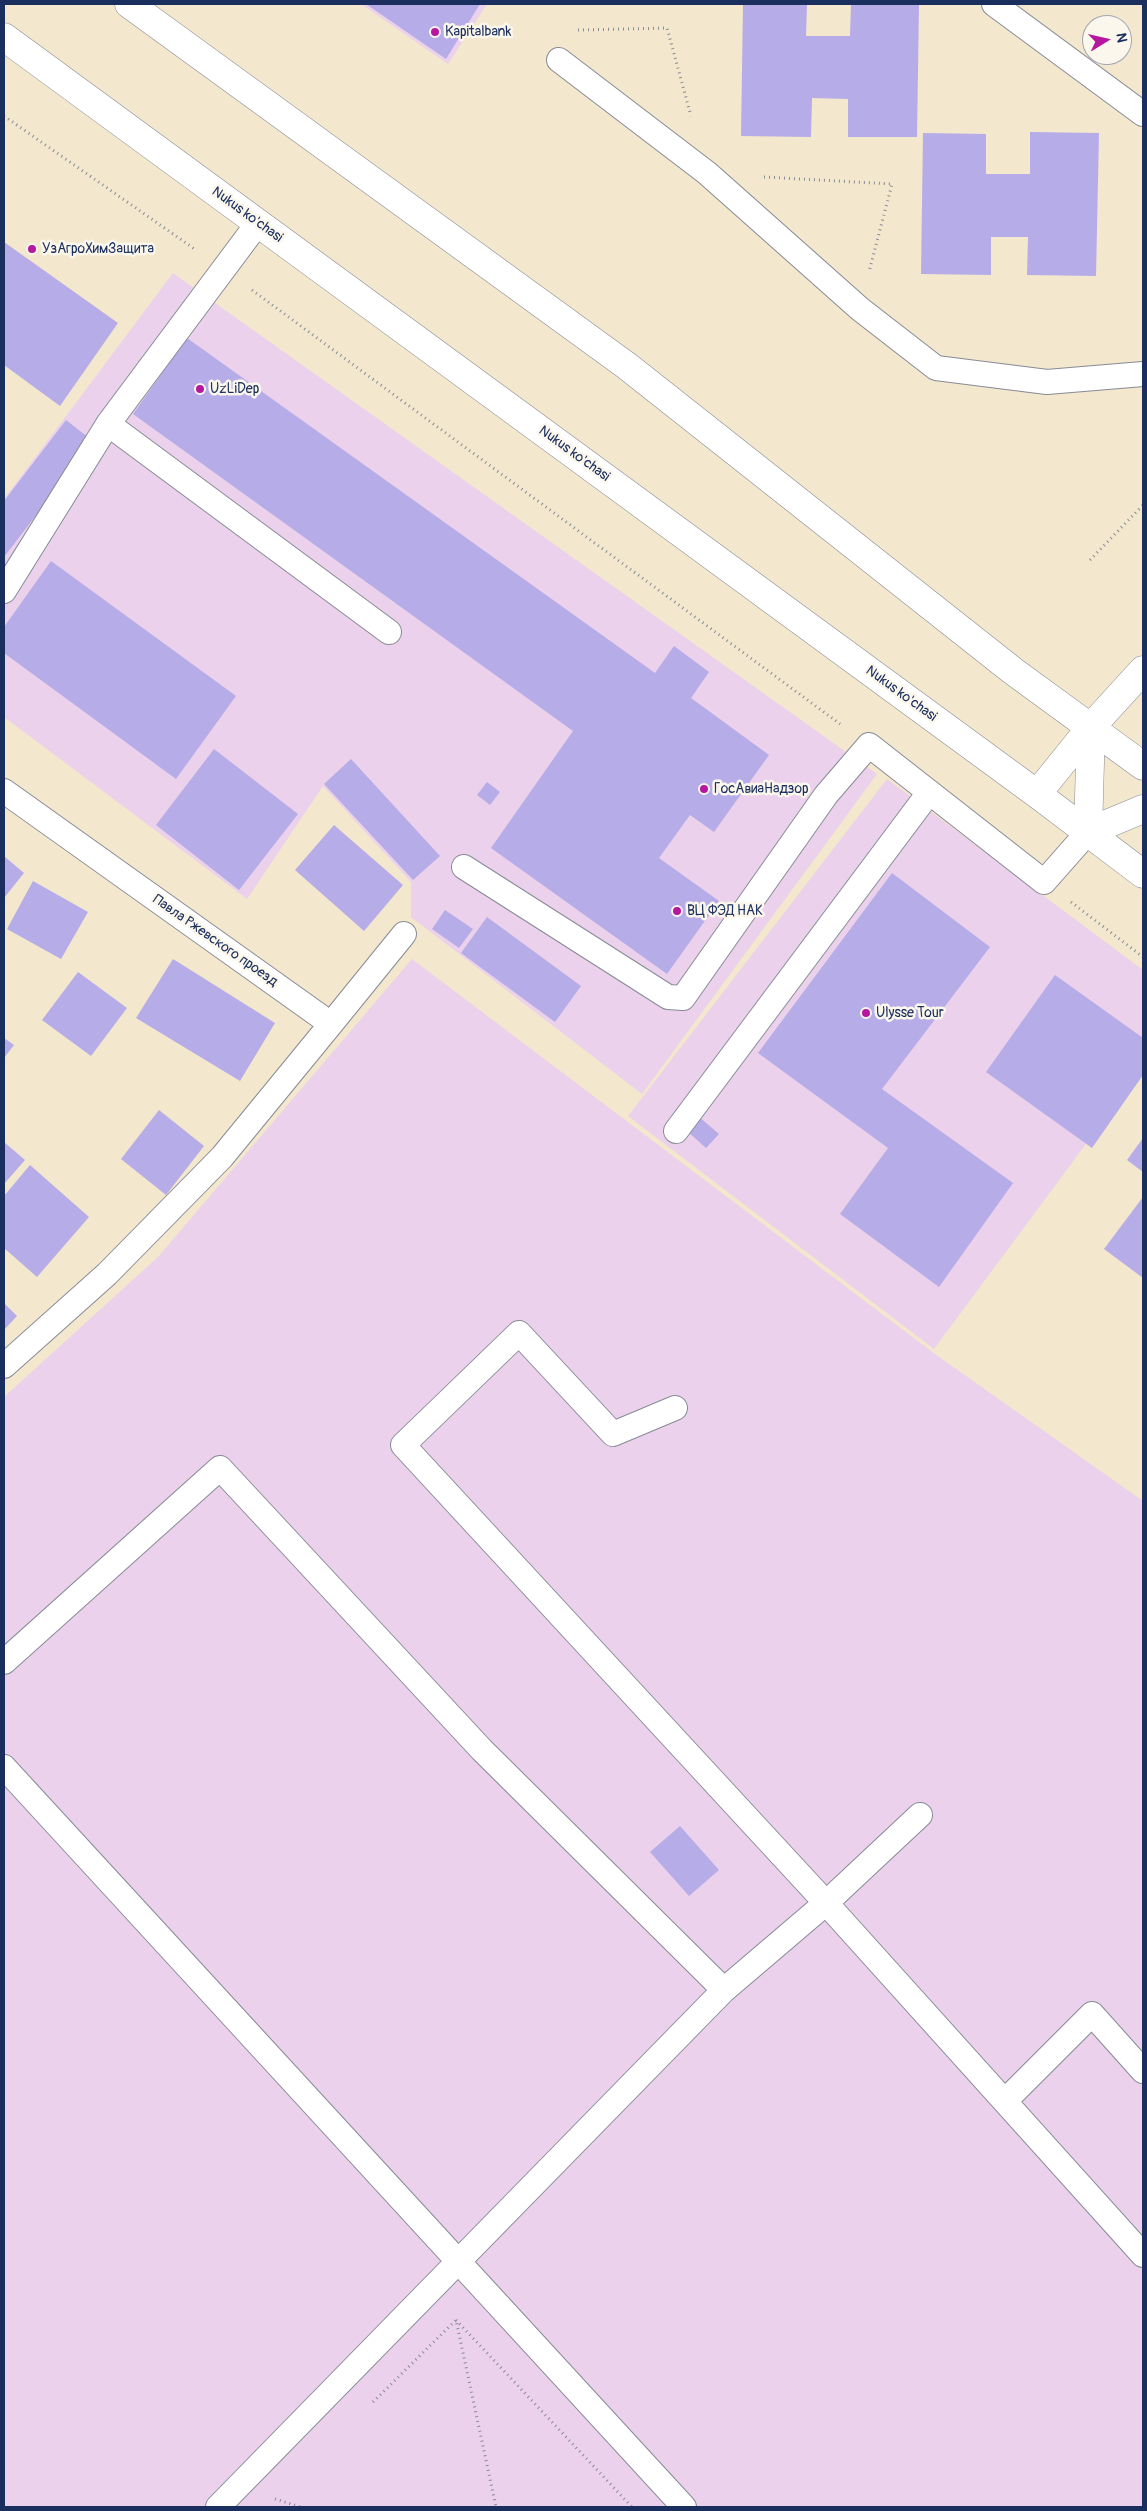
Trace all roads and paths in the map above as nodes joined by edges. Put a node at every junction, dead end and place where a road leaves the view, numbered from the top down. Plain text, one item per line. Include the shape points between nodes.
1 (129, 4) edge
2 (994, 4) edge
3 (568, 30) dead end
4 (4, 37) edge
5 (559, 60) dead end
6 (1143, 114) edge
7 (4, 116) edge
8 (692, 119) dead end
9 (707, 174) junction
10 (258, 223) junction
11 (222, 268) junction
12 (860, 309) junction
13 (1143, 374) edge
14 (108, 424) junction
15 (1143, 505) edge
16 (1090, 560) dead end
17 (4, 590) edge
18 (389, 632) dead end
19 (1143, 670) edge
20 (1091, 727) junction
21 (869, 745) junction
22 (1143, 766) edge
23 (4, 791) edge
24 (928, 794) junction
25 (1037, 794) junction
26 (1143, 809) edge
27 (1088, 832) junction
28 (464, 867) dead end
29 (1143, 874) edge
30 (1044, 882) junction
31 (404, 934) dead end
32 (1143, 957) edge
33 (331, 1024) junction
34 (676, 1131) dead end
35 (4, 1366) edge
36 (675, 1408) dead end
37 (4, 1662) edge
38 (4, 1768) edge
39 (920, 1814) dead end
40 (826, 1903) junction
41 (724, 1990) junction
42 (1143, 2070) edge
43 (1005, 2101) junction
44 (1143, 2254) edge
45 (457, 2262) junction
46 (456, 2320) junction
47 (372, 2402) dead end
48 (282, 2492) dead end
49 (274, 2499) junction
50 (271, 2503) dead end
51 (218, 2507) edge
52 (301, 2507) edge
53 (496, 2507) edge
54 (632, 2507) edge
55 (684, 2507) edge

1 - 20 main road via 627,366 1013,671
2 - 6 lane
3 - 8 path via 667,28
4 - 10 main road, Nukus ko'chasi
5 - 9 lane
7 - 11 path
9 - 12 lane
9 - 12 path via 892,184
10 - 11 lane
10 - 25 main road, Nukus ko'chasi
11 - 14 lane
11 - 21 path
12 - 13 lane via 936,368 1047,382
14 - 17 lane
14 - 18 lane
15 - 16 path
19 - 20 main road
20 - 22 main road
20 - 25 main road
20 - 27 main road
21 - 24 lane
21 - 28 lane via 826,795 683,998 668,997
23 - 33 lane, Павла Ржевского проезд
24 - 30 lane
24 - 34 lane
25 - 27 main road, Nukus ko'chasi
26 - 27 main road
27 - 29 main road, Nukus ko'chasi
27 - 30 lane
30 - 32 path
31 - 33 lane
33 - 35 lane via 222,1157 107,1274
36 - 40 lane via 613,1434 519,1333 403,1445
37 - 41 lane via 220,1468 482,1750
38 - 45 lane
39 - 40 lane
40 - 41 lane
40 - 43 lane
41 - 45 lane
42 - 43 lane via 1092,2014
43 - 44 lane
45 - 51 lane
45 - 55 lane
46 - 47 path
46 - 53 path
46 - 54 path
48 - 49 path
49 - 50 path
49 - 52 path

